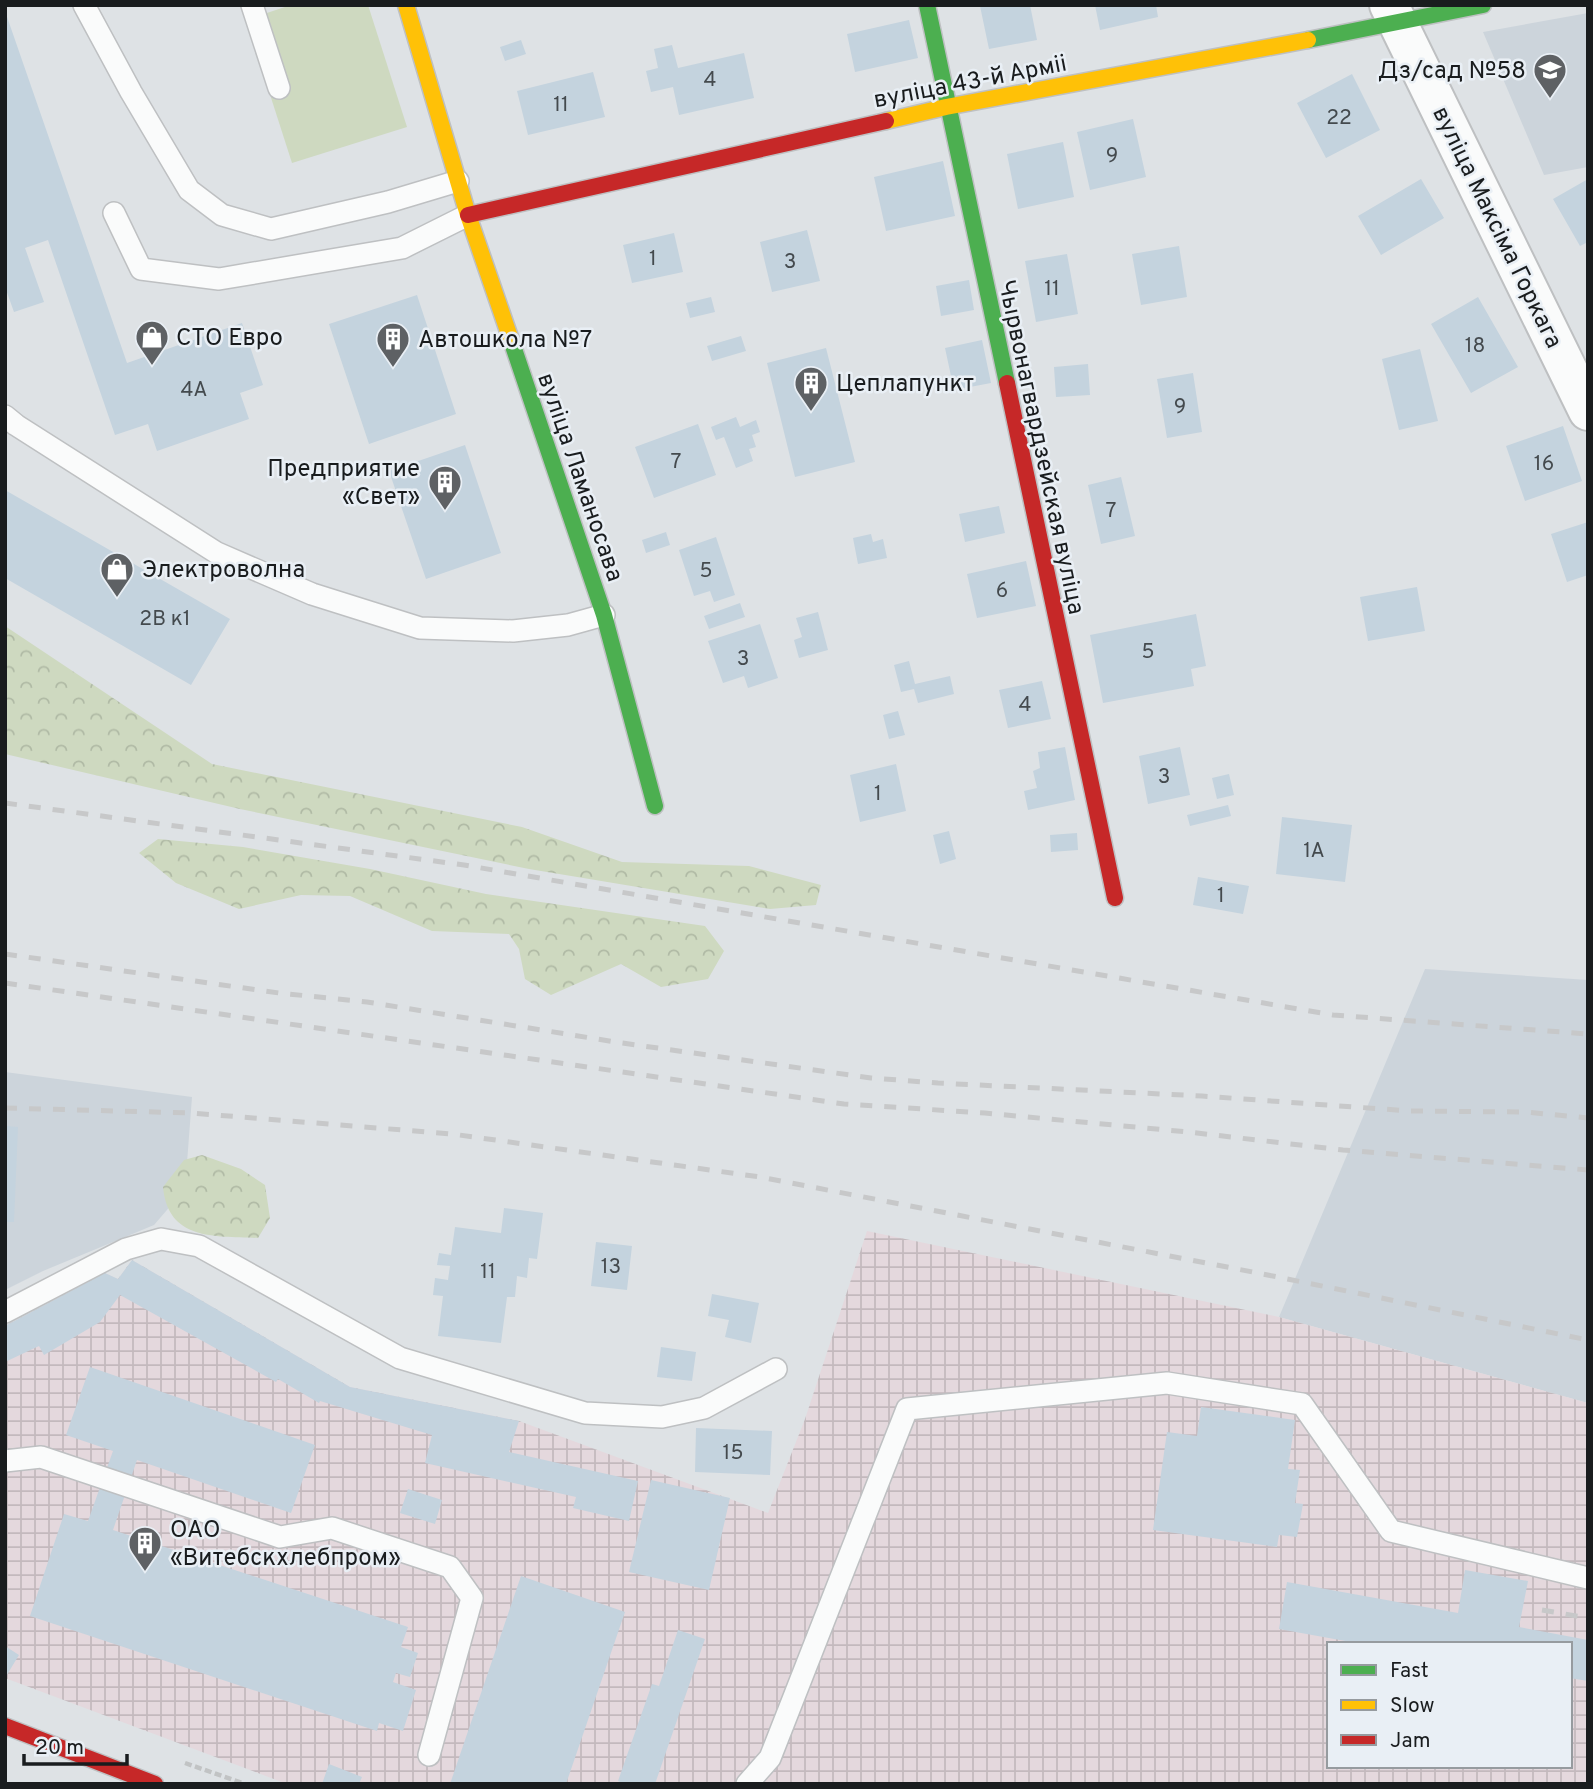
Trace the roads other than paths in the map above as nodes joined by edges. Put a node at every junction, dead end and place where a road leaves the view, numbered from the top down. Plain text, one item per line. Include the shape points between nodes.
1 (84, 5) edge
2 (252, 5) edge
3 (406, 5) edge
4 (927, 5) edge
5 (1483, 5) edge
6 (1394, 14) edge
7 (279, 88) dead end
8 (946, 107) junction
9 (458, 181) junction
10 (114, 213) dead end
11 (468, 215) junction
12 (1588, 411) edge
13 (9, 427) edge
14 (604, 615) junction
15 (655, 806) dead end
16 (1115, 898) dead end
17 (5, 1312) edge
18 (776, 1369) dead end
19 (5, 1461) edge
20 (1588, 1578) edge
21 (5, 1726) edge
22 (429, 1755) dead end
23 (155, 1784) edge
24 (747, 1784) edge

1 - 9 lane via 189,190 222,215 271,229
2 - 7 lane
3 - 9 street, вуліца Ламаносава
4 - 8 street, Чырвонагвардзейская вуліца
5 - 6 street, вуліца 43-й Арміі
6 - 8 street, вуліца 43-й Арміі
6 - 12 street, вуліца Максіма Горкага
8 - 11 street, вуліца 43-й Арміі
8 - 16 street, Чырвонагвардзейская вуліца
9 - 11 street, вуліца Ламаносава
10 - 11 lane via 141,269 219,279 402,248
11 - 14 street, вуліца Ламаносава
13 - 14 lane via 217,552 312,594 420,628 513,631 568,625
14 - 15 street, вуліца Ламаносава
17 - 18 lane via 126,1249 161,1239 199,1246 400,1358 585,1413 662,1417 704,1408
19 - 22 lane via 41,1457 281,1536 332,1528 450,1567 472,1598
20 - 24 lane via 1391,1531 1302,1404 1167,1383 906,1409 770,1758
21 - 23 street

